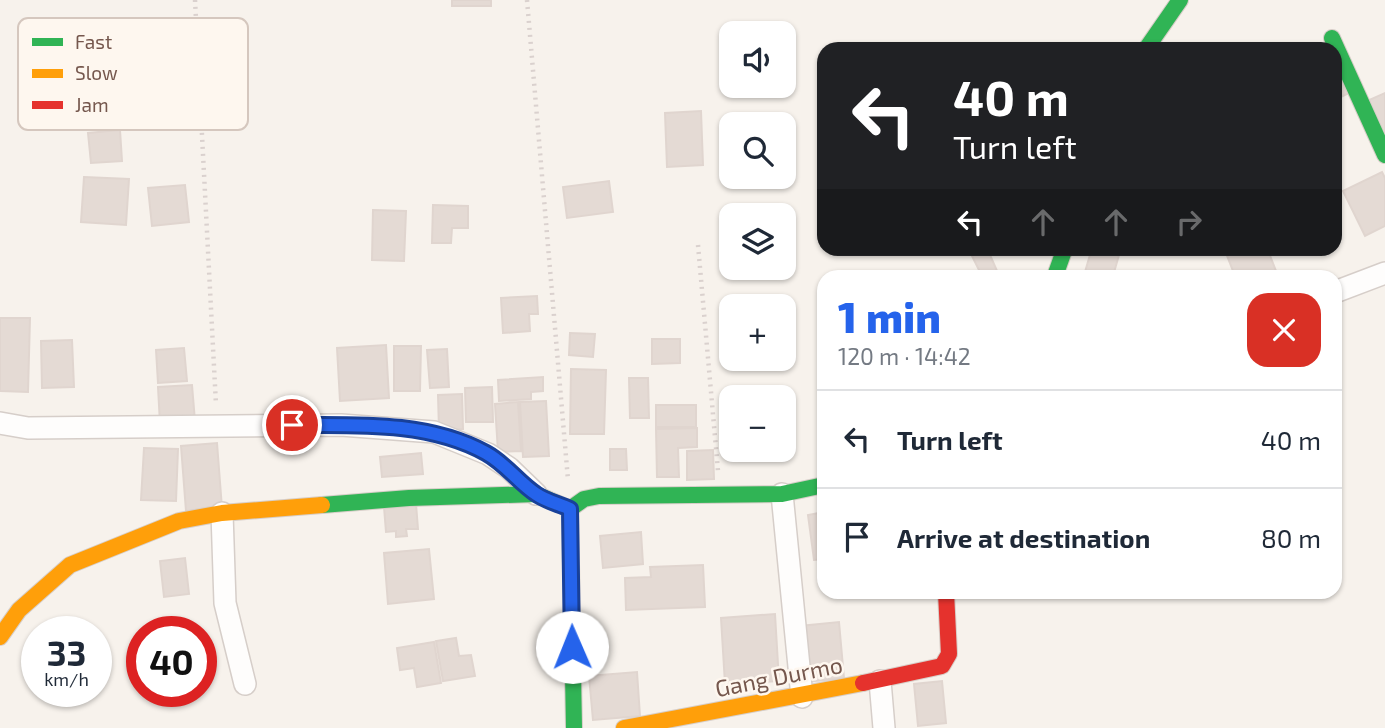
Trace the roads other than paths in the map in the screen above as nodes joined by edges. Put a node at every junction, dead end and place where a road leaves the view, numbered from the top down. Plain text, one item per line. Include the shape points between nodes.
1 (1180, 0) edge
2 (1332, 38) dead end
3 (1151, 42) edge
4 (1334, 42) edge
5 (1342, 60) edge
6 (1385, 155) edge
7 (1385, 272) edge
8 (1342, 289) edge
9 (0, 423) edge
10 (817, 486) edge
11 (536, 494) junction
12 (782, 494) junction
13 (570, 509) junction
14 (222, 513) junction
15 (946, 599) edge
16 (0, 637) edge
17 (880, 681) junction
18 (245, 684) dead end
19 (802, 697) junction
20 (574, 728) edge
21 (624, 728) edge
22 (884, 728) edge

1 - 3 street
2 - 4 street
5 - 6 street
7 - 8 street
9 - 11 street via 28,428 341,425 434,432 488,454
10 - 12 street
11 - 13 street
11 - 14 street via 410,498
12 - 13 street via 599,495
12 - 19 street
13 - 20 street
14 - 16 street via 179,521 70,565 19,610
14 - 18 street via 225,603
15 - 17 street, Gang Durmo via 949,654 942,666
17 - 19 street, Gang Durmo
17 - 22 street
19 - 21 street, Gang Durmo

